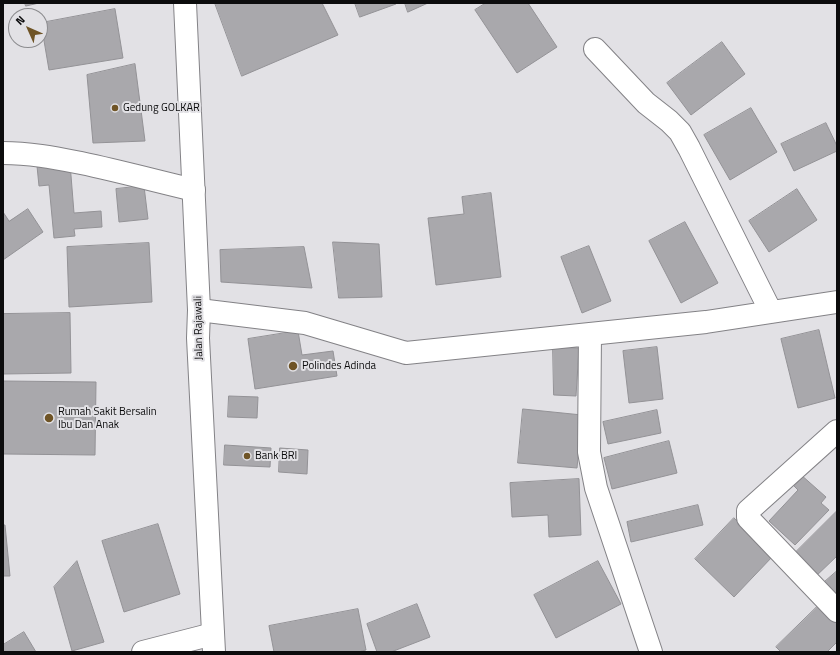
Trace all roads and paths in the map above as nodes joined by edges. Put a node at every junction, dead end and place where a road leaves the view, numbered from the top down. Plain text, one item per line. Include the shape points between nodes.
1 (185, 3) edge
2 (595, 49) dead end
3 (3, 154) edge
4 (194, 190) junction
5 (837, 302) edge
6 (199, 310) junction
7 (771, 312) junction
8 (590, 334) junction
9 (837, 431) edge
10 (837, 611) edge
11 (213, 643) edge
12 (143, 652) edge
13 (651, 652) edge

1 - 4 street, Jalan Rajawali
2 - 7 street via 646,103 680,132
3 - 4 street via 22,153 58,158
4 - 6 street, Jalan Rajawali
5 - 7 street
6 - 8 street via 305,323 406,353
6 - 11 street, Jalan Rajawali via 198,338
7 - 8 street via 706,322
8 - 13 street via 589,452 596,488
9 - 10 street via 747,514
11 - 12 street

